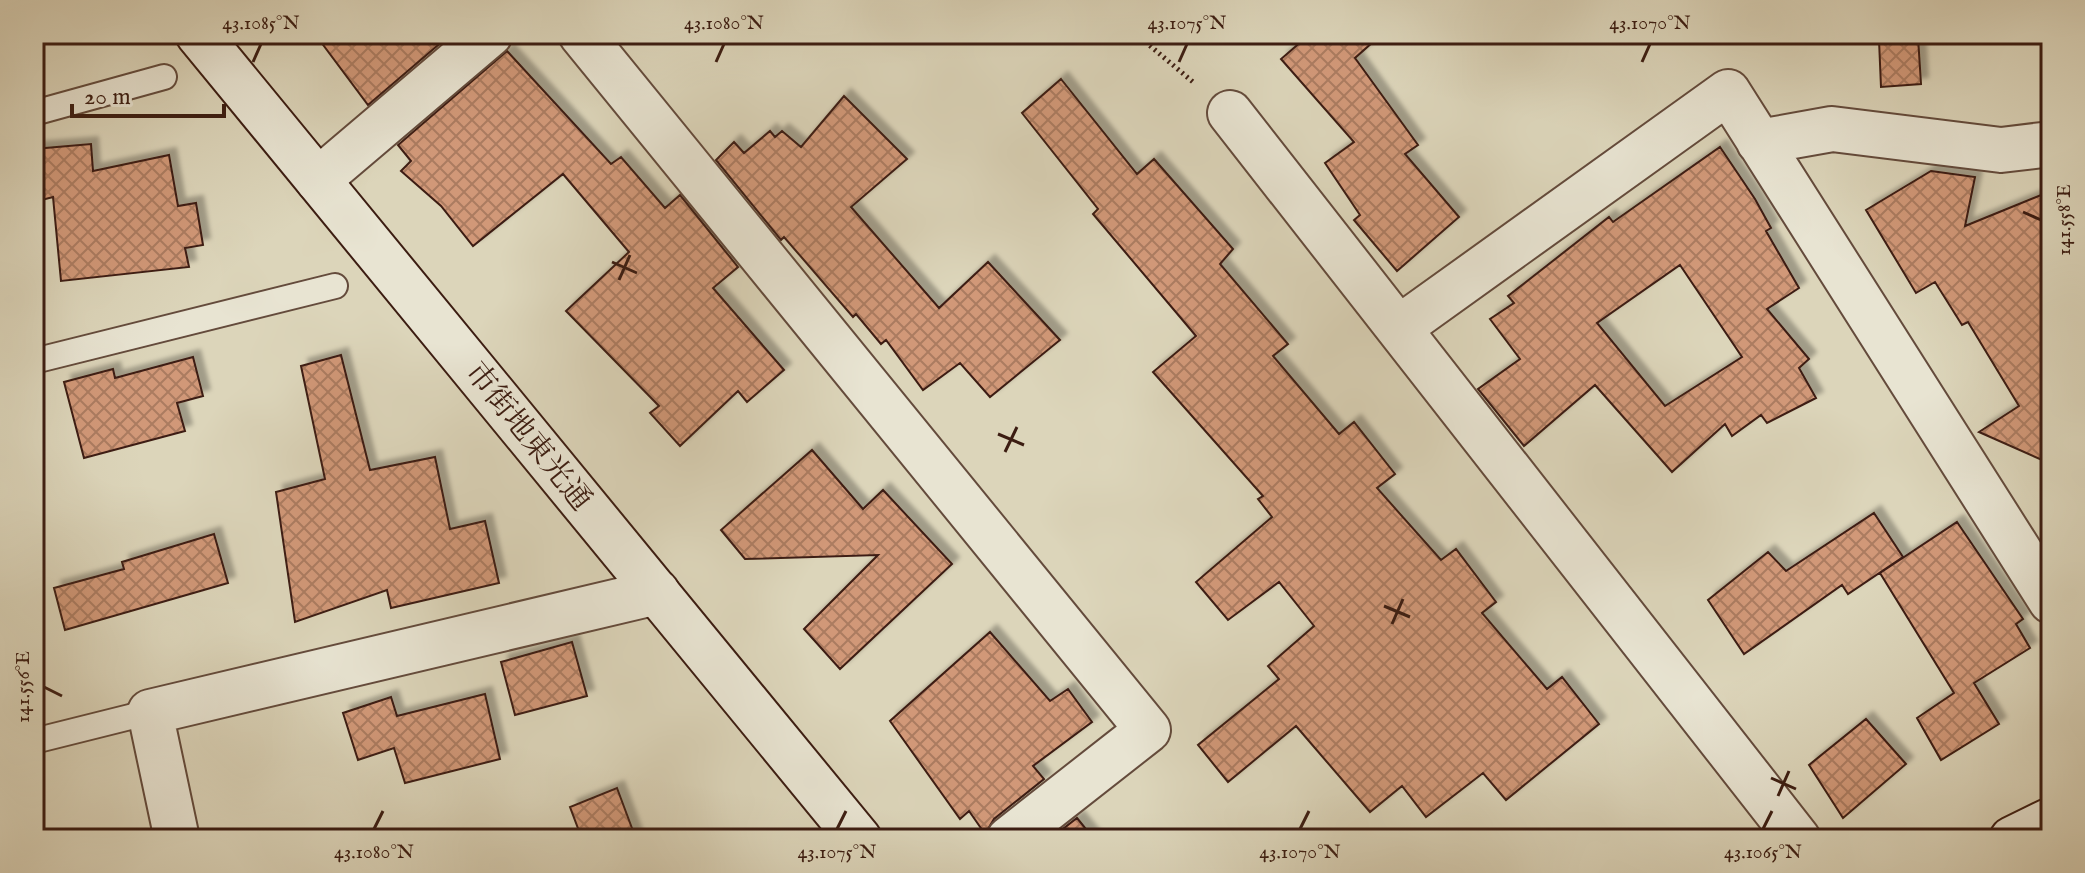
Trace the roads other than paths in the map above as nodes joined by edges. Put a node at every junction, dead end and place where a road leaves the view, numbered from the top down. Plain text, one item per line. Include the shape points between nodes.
1 (198, 34) edge
2 (490, 34) edge
3 (581, 34) edge
4 (164, 77) dead end
5 (34, 113) edge
6 (1230, 113) road end
7 (1759, 142) junction
8 (2051, 144) edge
9 (318, 180) junction
10 (335, 286) dead end
11 (1399, 328) junction
12 (34, 361) edge
13 (657, 592) junction
14 (2051, 601) edge
15 (150, 712) junction
16 (34, 741) edge
17 (2051, 820) edge
18 (177, 839) edge
19 (859, 839) edge
20 (1009, 839) edge
21 (1798, 839) edge
22 (2012, 839) edge

1 - 9 street, 市街地東光通
2 - 9 street
3 - 20 street via 1148,730
4 - 5 lane
6 - 11 street
7 - 8 street via 1832,129 2001,150
7 - 11 street via 1728,92
7 - 14 street
9 - 13 street, 市街地東光通
10 - 12 lane
11 - 21 street
13 - 15 street
13 - 19 street, 市街地東光通
15 - 16 lane
15 - 18 street
17 - 22 street

